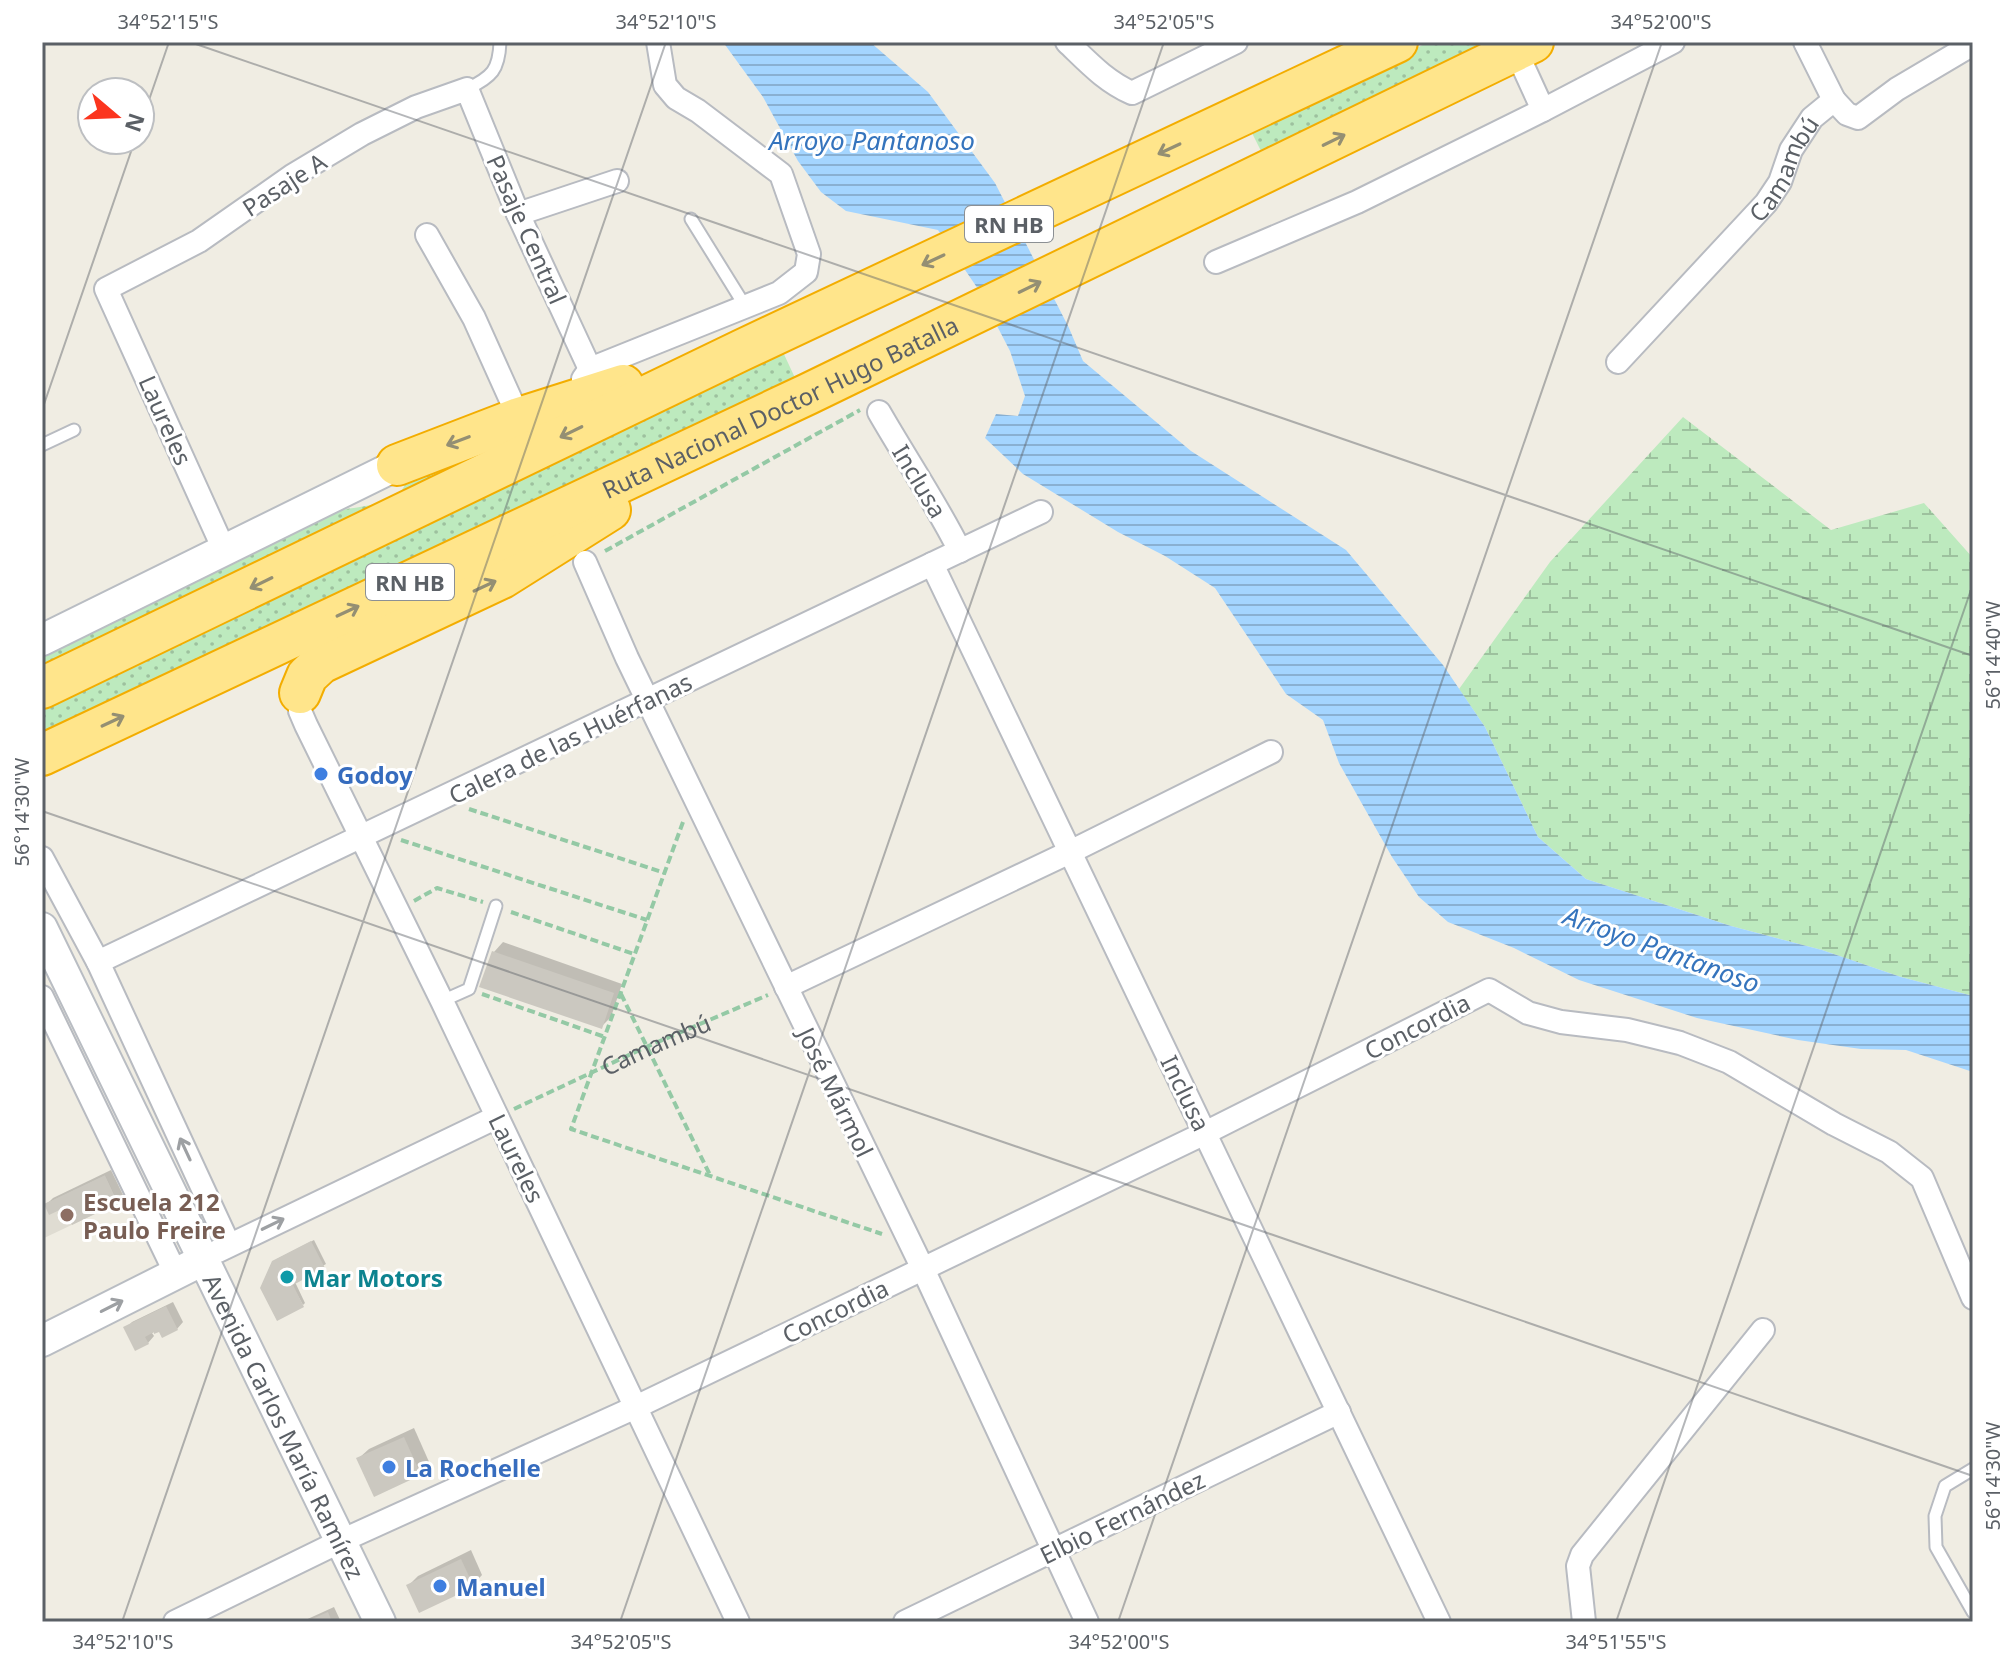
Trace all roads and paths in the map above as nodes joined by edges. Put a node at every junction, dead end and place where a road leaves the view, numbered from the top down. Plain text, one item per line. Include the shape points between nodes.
1 (500, 42) edge
2 (658, 42) edge
3 (1067, 42) edge
4 (1236, 42) edge
5 (1397, 42) edge
6 (1673, 42) edge
7 (1805, 42) edge
8 (1973, 44) edge
9 (1524, 46) edge
10 (467, 89) junction
11 (1834, 100) junction
12 (1543, 110) junction
13 (617, 181) dead end
14 (518, 214) junction
15 (691, 219) dead end
16 (427, 235) dead end
17 (1216, 262) dead end
18 (106, 289) joint
19 (745, 306) junction
20 (742, 350) junction
21 (1618, 362) dead end
22 (590, 369) junction
23 (792, 401) junction
24 (566, 403) junction
25 (879, 412) joint
26 (519, 418) junction
27 (74, 430) dead end
28 (42, 445) edge
29 (397, 465) joint
30 (1041, 512) dead end
31 (960, 551) junction
32 (225, 552) junction
33 (585, 562) joint
34 (932, 564) junction
35 (42, 640) edge
36 (42, 688) edge
37 (300, 693) joint
38 (648, 701) junction
39 (1271, 752) dead end
40 (42, 755) edge
41 (693, 794) junction
42 (441, 800) junction
43 (369, 834) junction
44 (1070, 852) junction
45 (42, 858) edge
46 (665, 873) junction
47 (496, 906) junction
48 (398, 910) junction
49 (647, 920) junction
50 (42, 928) edge
51 (634, 954) junction
52 (98, 962) junction
53 (786, 987) junction
54 (469, 989) junction
55 (621, 994) junction
56 (42, 997) edge
57 (442, 1001) junction
58 (605, 1037) junction
59 (646, 1047) junction
60 (592, 1072) junction
61 (497, 1117) junction
62 (1205, 1133) junction
63 (711, 1177) junction
64 (909, 1243) junction
65 (229, 1245) junction
66 (203, 1260) junction
67 (923, 1269) junction
68 (176, 1274) junction
69 (1973, 1298) edge
70 (1763, 1330) dead end
71 (42, 1341) edge
72 (636, 1407) junction
73 (1339, 1412) junction
74 (1973, 1469) edge
75 (341, 1541) junction
76 (1052, 1550) junction
77 (1973, 1612) edge
78 (175, 1622) edge
79 (380, 1622) edge
80 (738, 1622) edge
81 (905, 1622) edge
82 (1087, 1622) edge
83 (1439, 1622) edge
84 (1584, 1622) edge

1 - 10 lane via 499,62 486,80
2 - 19 street via 665,85 781,174 803,235 809,254 806,272 779,293
3 - 4 street via 1098,73 1132,93
5 -> 20 highway, RN HB
6 - 12 street
7 - 11 street
8 - 11 street, Camambú via 1858,118
9 - 12 street, Ruta Nacional Doctor Hugo Batalla
23 -> 9 highway, Ruta Nacional Doctor Hugo Batalla / RN HB
10 - 14 street, Pasaje Central
10 - 18 street, Pasaje A via 362,134 199,241
11 - 21 street, Camambú via 1812,118 1766,203
12 - 17 street via 1357,202
13 - 14 street
14 - 22 street, Pasaje Central
15 - 19 lane
16 - 26 street via 474,318
18 - 32 street, Laureles
19 - 22 street
20 - 24 highway
20 -> 36 highway, RN HB
22 - 24 street
37 -> 23 highway via 307,676 321,663 502,578
40 -> 23 highway, Ruta Nacional Doctor Hugo Batalla / RN HB
24 - 26 highway
25 - 31 street, Inclusa
25 - 33 path via 860,410
26 -> 29 highway
27 - 28 lane
29 - 32 main road
30 - 31 street, Calera de las Huérfanas
31 - 34 street, Calera de las Huérfanas
32 - 35 main road
33 - 38 street, José Mármol
34 - 38 street, Calera de las Huérfanas
34 - 44 street, Inclusa
37 - 43 street, Laureles via 306,725
38 - 41 street, José Mármol
38 - 42 street, Calera de las Huérfanas
39 - 44 street
41 - 46 path
41 - 53 street, José Mármol
42 - 43 street, Calera de las Huérfanas
42 - 46 path
43 - 48 street, Laureles
43 - 49 path
43 - 52 street, Calera de las Huérfanas
44 - 53 street
44 - 62 street, Inclusa
45 - 52 street, Avenida Carlos María Ramírez
46 - 49 path
47 - 48 path via 437,888
47 - 51 path
47 - 54 lane
48 - 57 street, Laureles
49 - 51 path
50 - 66 main road, Avenida Carlos María Ramírez
51 - 55 path
65 -> 52 street, Avenida Carlos María Ramírez
53 - 59 path, Camambú
53 - 64 street, José Mármol
54 - 57 lane
54 - 58 path
55 - 58 path
55 - 59 path
56 - 68 street, Avenida Carlos María Ramírez
57 - 61 street, Laureles
58 - 60 path
59 - 60 path, Camambú
59 - 63 path
60 - 61 path, Camambú
60 - 63 path via 571,1129
65 -> 61 street
61 - 72 street, Laureles
62 - 67 street, Concordia
62 - 69 street, Concordia via 1489,990 1528,1013 1627,1030 1729,1062 1889,1152 1922,1178
62 - 73 street, Inclusa
63 - 64 path
64 - 67 street, José Mármol
65 - 66 street
66 - 68 main road
66 - 75 main road, Avenida Carlos María Ramírez
67 - 72 street, Concordia
67 - 76 street, José Mármol
71 -> 68 main road
70 - 84 street via 1582,1555 1578,1566
72 - 75 street, Concordia
72 - 80 street, Laureles
73 - 76 street, Elbio Fernández
73 - 83 street, Inclusa
74 - 77 lane via 1945,1486 1935,1516 1936,1547
75 - 78 street, Concordia
75 - 79 main road, Avenida Carlos María Ramírez
76 - 81 street, Elbio Fernández
76 - 82 street, José Mármol

